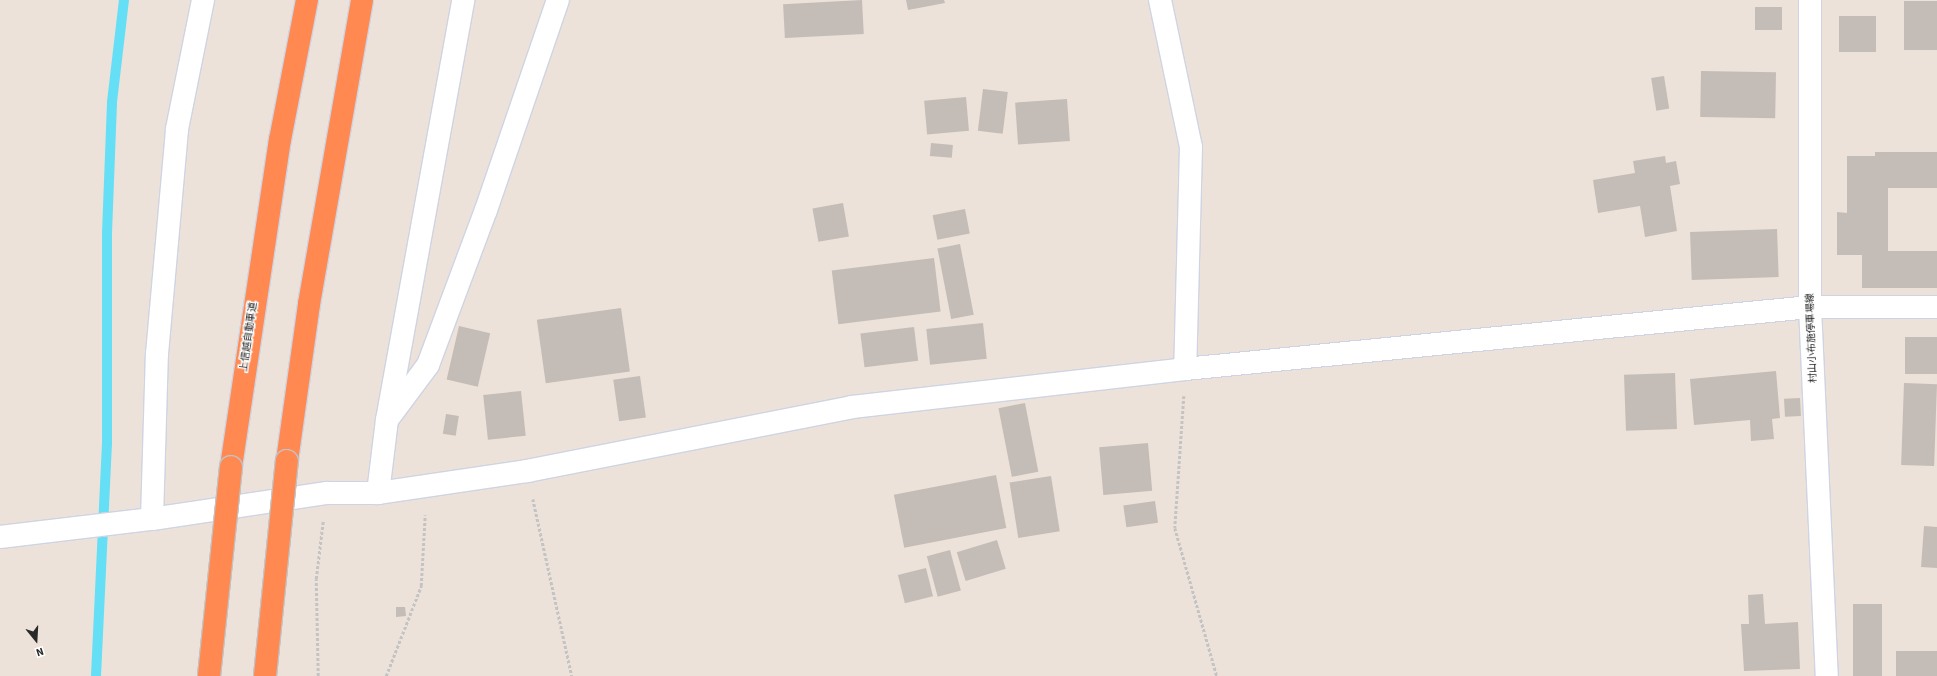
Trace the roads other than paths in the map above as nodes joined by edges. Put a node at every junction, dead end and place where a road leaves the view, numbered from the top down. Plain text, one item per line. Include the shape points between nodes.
1 (203, 0) edge
2 (307, 0) edge
3 (362, 0) edge
4 (463, 0) edge
5 (558, 0) edge
6 (1160, 0) edge
7 (1810, 0) edge
8 (1810, 307) junction
9 (1937, 307) edge
10 (1186, 369) junction
11 (387, 420) junction
12 (378, 493) junction
13 (142, 520) junction
14 (0, 537) edge
15 (209, 676) edge
16 (266, 676) edge
17 (1828, 676) edge

1 - 13 street via 177,129
2 - 15 highway, 上信越自動車道, bridge via 280,140 231,467
3 - 16 highway, bridge via 309,304 287,461
4 - 11 street
5 - 11 street via 486,210 428,365
6 - 10 street via 1191,147
7 - 8 street, 村山小布施停車場線
8 - 9 street
8 - 10 street
8 - 17 street, 村山小布施停車場線
10 - 12 street via 852,407 527,471
11 - 12 street
12 - 13 street via 327,493
13 - 14 street

